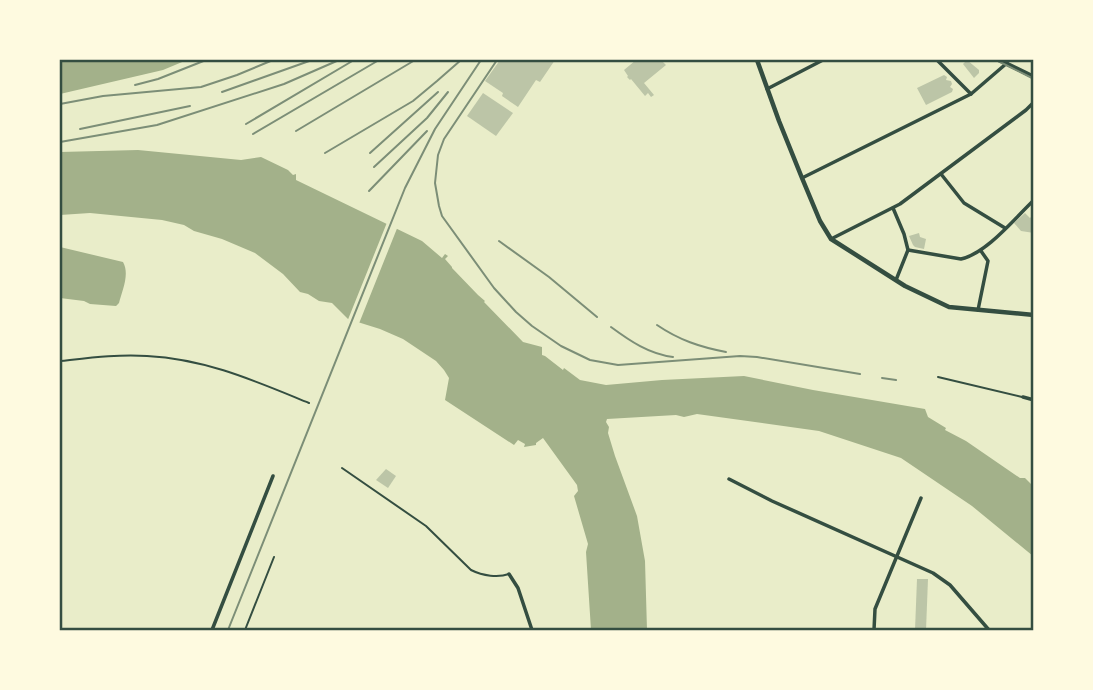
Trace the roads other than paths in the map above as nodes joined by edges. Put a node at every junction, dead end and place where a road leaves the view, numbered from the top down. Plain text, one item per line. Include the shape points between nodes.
1 (757, 60) edge
2 (822, 60) edge
3 (937, 60) edge
4 (999, 60) edge
5 (1009, 61) edge
6 (1034, 78) edge
7 (767, 89) junction
8 (971, 94) junction
9 (1034, 102) edge
10 (941, 174) junction
11 (802, 178) junction
12 (1034, 200) edge
13 (893, 208) junction
14 (1005, 228) junction
15 (831, 239) junction
16 (908, 250) junction
17 (981, 251) junction
18 (896, 280) junction
19 (978, 310) junction
20 (1034, 315) edge
21 (938, 377) dead end
22 (1023, 397) joint
23 (1034, 400) edge
24 (342, 468) dead end
25 (273, 476) dead end
26 (729, 479) dead end
27 (921, 498) dead end
28 (898, 557) junction
29 (509, 574) joint
30 (212, 631) edge
31 (532, 631) edge
32 (874, 631) edge
33 (989, 631) edge

1 - 7 main road
2 - 7 street
3 - 8 street
4 - 5 main road
5 - 6 main road
5 - 8 street
7 - 11 main road
8 - 11 street
9 - 10 street
10 - 13 street
10 - 14 street via 964,203
11 - 15 main road
12 - 14 street
13 - 15 street
13 - 16 street
14 - 17 street
15 - 18 main road
16 - 17 street via 961,259
16 - 18 street
17 - 19 street via 988,261
18 - 19 main road via 949,307
19 - 20 main road
21 - 22 lane
22 - 23 street
24 - 29 lane via 426,526 471,570 500,577
25 - 30 street
26 - 28 street
27 - 28 street
28 - 32 street via 875,609
28 - 33 street via 950,584
29 - 31 street

